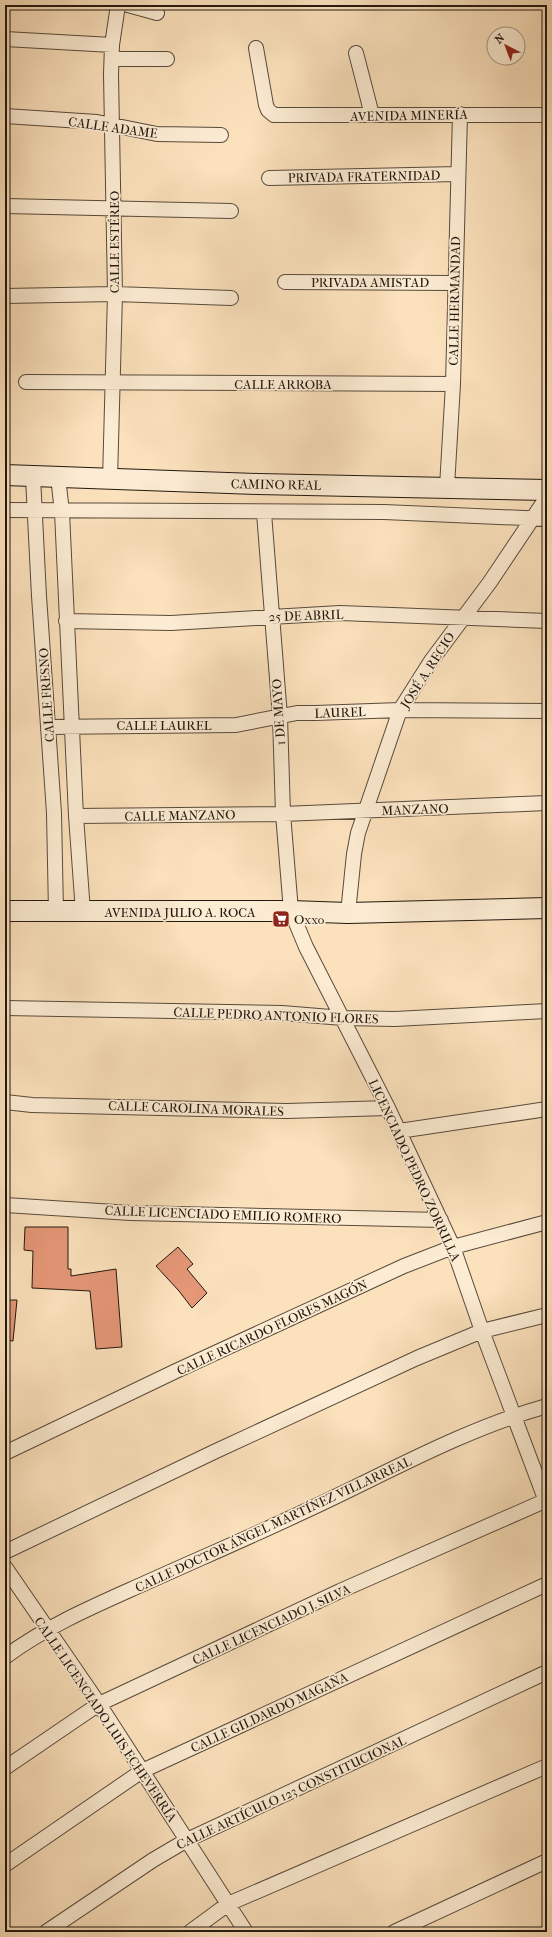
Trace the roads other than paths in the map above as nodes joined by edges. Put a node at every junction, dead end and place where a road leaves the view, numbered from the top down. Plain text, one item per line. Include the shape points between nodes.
1 (118, 5) edge
2 (128, 5) edge
3 (158, 13) dead end
4 (5, 39) edge
5 (256, 48) dead end
6 (112, 52) junction
7 (356, 53) dead end
8 (167, 59) dead end
9 (460, 114) junction
10 (372, 115) junction
11 (547, 115) edge
12 (5, 116) edge
13 (113, 125) junction
14 (221, 134) dead end
15 (458, 174) junction
16 (270, 178) dead end
17 (5, 206) edge
18 (114, 209) junction
19 (231, 210) dead end
20 (286, 282) dead end
21 (454, 283) junction
22 (115, 294) junction
23 (5, 296) edge
24 (230, 298) dead end
25 (26, 382) dead end
26 (113, 384) junction
27 (453, 384) junction
28 (5, 475) edge
29 (33, 477) junction
30 (58, 477) junction
31 (110, 480) junction
32 (448, 487) junction
33 (547, 490) edge
34 (547, 497) edge
35 (5, 510) edge
36 (35, 511) junction
37 (62, 512) junction
38 (264, 512) junction
39 (532, 519) junction
40 (547, 519) edge
41 (271, 616) junction
42 (463, 618) junction
43 (66, 620) junction
44 (547, 621) edge
45 (400, 710) junction
46 (547, 711) edge
47 (280, 717) junction
48 (72, 726) junction
49 (48, 727) junction
50 (547, 803) edge
51 (366, 811) junction
52 (283, 814) junction
53 (76, 816) junction
54 (547, 908) edge
55 (291, 911) junction
56 (5, 912) edge
57 (56, 912) junction
58 (83, 912) junction
59 (348, 913) junction
60 (5, 1008) edge
61 (547, 1011) edge
62 (343, 1018) junction
63 (5, 1102) edge
64 (388, 1108) junction
65 (547, 1109) edge
66 (399, 1131) junction
67 (5, 1205) edge
68 (441, 1220) junction
69 (547, 1222) edge
70 (453, 1247) junction
71 (547, 1314) edge
72 (482, 1331) junction
73 (547, 1406) edge
74 (514, 1415) junction
75 (5, 1453) edge
76 (547, 1501) edge
77 (5, 1552) edge
78 (5, 1567) edge
79 (547, 1584) edge
80 (46, 1629) junction
81 (5, 1656) edge
82 (547, 1672) edge
83 (99, 1704) junction
84 (547, 1766) edge
85 (5, 1768) edge
86 (142, 1771) junction
87 (187, 1840) junction
88 (547, 1861) edge
89 (5, 1865) edge
90 (228, 1904) junction
91 (46, 1932) edge
92 (190, 1932) edge
93 (246, 1932) edge
94 (394, 1932) edge

1 - 6 street, CALLE ESTÉREO
2 - 3 street
4 - 6 street
5 - 10 street, AVENIDA MINERÍA via 266,105 271,113 279,116
6 - 8 street
6 - 13 street, CALLE ESTÉREO
7 - 10 street
9 - 10 street, AVENIDA MINERÍA
9 - 11 street, AVENIDA MINERÍA
9 - 15 street, CALLE HERMANDAD
12 - 13 street, CALLE ADAME
13 - 14 street, CALLE ADAME via 157,134
13 - 18 street, CALLE ESTÉREO
15 - 16 street, PRIVADA FRATERNIDAD
15 - 21 street, CALLE HERMANDAD
17 - 18 street
18 - 19 street
18 - 22 street, CALLE ESTÉREO
20 - 21 street, PRIVADA AMISTAD
21 - 27 street, CALLE HERMANDAD
22 - 23 street
22 - 24 street
22 - 26 street, CALLE ESTÉREO
25 - 26 street, CALLE ARROBA
26 - 27 street, CALLE ARROBA
26 - 31 street, CALLE ESTÉREO
27 - 32 street, CALLE HERMANDAD
28 - 29 street, CAMINO REAL
29 - 30 street, CAMINO REAL
29 - 36 street, CALLE FRESNO
30 - 31 street, CAMINO REAL
30 - 37 street, CALLE FRESNO
31 - 32 street, CAMINO REAL
32 - 33 street, CAMINO REAL
34 - 39 street, JOSÉ A. RECIO
35 - 36 street, CAMINO REAL
36 - 37 street, CAMINO REAL
36 - 49 street, CALLE FRESNO via 38,596
37 - 38 street, CAMINO REAL
37 - 43 street, CALLE FRESNO
38 - 39 street, CAMINO REAL via 384,512
38 - 41 street, 1 DE MAYO
39 - 40 street, CAMINO REAL
39 - 42 street, JOSÉ A. RECIO
41 - 42 street, 25 DE ABRIL via 340,613
41 - 43 street, 25 DE ABRIL via 171,623
41 - 47 street, 1 DE MAYO
42 - 44 street, 25 DE ABRIL
42 - 45 street, JOSÉ A. RECIO via 431,661
43 - 48 street, CALLE FRESNO
45 - 46 street, LAUREL
45 - 47 street, LAUREL via 297,713
45 - 51 street, JOSÉ A. RECIO
47 - 48 street, CALLE LAUREL via 236,725
47 - 52 street, 1 DE MAYO
48 - 49 street, CALLE LAUREL
48 - 53 street, CALLE FRESNO
49 - 57 street, CALLE FRESNO via 54,813
50 - 51 street, MANZANO
51 - 52 street, MANZANO
51 - 59 street, JOSÉ A. RECIO via 354,854
52 - 53 street, CALLE MANZANO
52 - 55 street, 1 DE MAYO
53 - 58 street, CALLE FRESNO
54 - 59 street, AVENIDA JULIO A. ROCA
55 - 58 street, AVENIDA JULIO A. ROCA
55 - 59 street, AVENIDA JULIO A. ROCA
55 - 62 street, LICENCIADO PEDRO ZORRILLA via 306,947
56 - 57 street, AVENIDA JULIO A. ROCA
57 - 58 street, AVENIDA JULIO A. ROCA
60 - 62 street, CALLE PEDRO ANTONIO FLORES via 282,1013
61 - 62 street, CALLE PEDRO ANTONIO FLORES via 395,1019
62 - 64 street, LICENCIADO PEDRO ZORRILLA
63 - 64 street, CALLE CAROLINA MORALES via 32,1105 286,1111
64 - 66 street, LICENCIADO PEDRO ZORRILLA
65 - 66 street
66 - 68 street, LICENCIADO PEDRO ZORRILLA
67 - 68 street, CALLE LICENCIADO EMILIO ROMERO via 131,1213
68 - 70 street, LICENCIADO PEDRO ZORRILLA
69 - 70 street, CALLE RICARDO FLORES MAGÓN
70 - 72 street, LICENCIADO PEDRO ZORRILLA
70 - 75 street, CALLE RICARDO FLORES MAGÓN via 404,1266
71 - 72 street
72 - 74 street, LICENCIADO PEDRO ZORRILLA
72 - 77 street via 417,1358 216,1451
73 - 74 street, CALLE DOCTOR ÁNGEL MARTÍNEZ VILLARREAL
74 - 76 street, LICENCIADO PEDRO ZORRILLA
74 - 80 street, CALLE DOCTOR ÁNGEL MARTÍNEZ VILLARREAL
76 - 83 street, CALLE LICENCIADO J. SILVA via 340,1591
78 - 80 street, CALLE LICENCIADO LUIS ECHEVERRÍA
79 - 86 street, CALLE GILDARDO MAGAÑA
80 - 81 street, CALLE DOCTOR ÁNGEL MARTÍNEZ VILLARREAL
80 - 83 street, CALLE LICENCIADO LUIS ECHEVERRÍA
82 - 87 street, CALLE ARTÍCULO 123 CONSTITUCIONAL
83 - 85 street, CALLE LICENCIADO J. SILVA
83 - 86 street, CALLE LICENCIADO LUIS ECHEVERRÍA
84 - 90 street
86 - 87 street, CALLE LICENCIADO LUIS ECHEVERRÍA
86 - 89 street, CALLE GILDARDO MAGAÑA
87 - 90 street, CALLE LICENCIADO LUIS ECHEVERRÍA
87 - 91 street, CALLE ARTÍCULO 123 CONSTITUCIONAL
88 - 94 street
90 - 92 street
90 - 93 street, CALLE LICENCIADO LUIS ECHEVERRÍA

